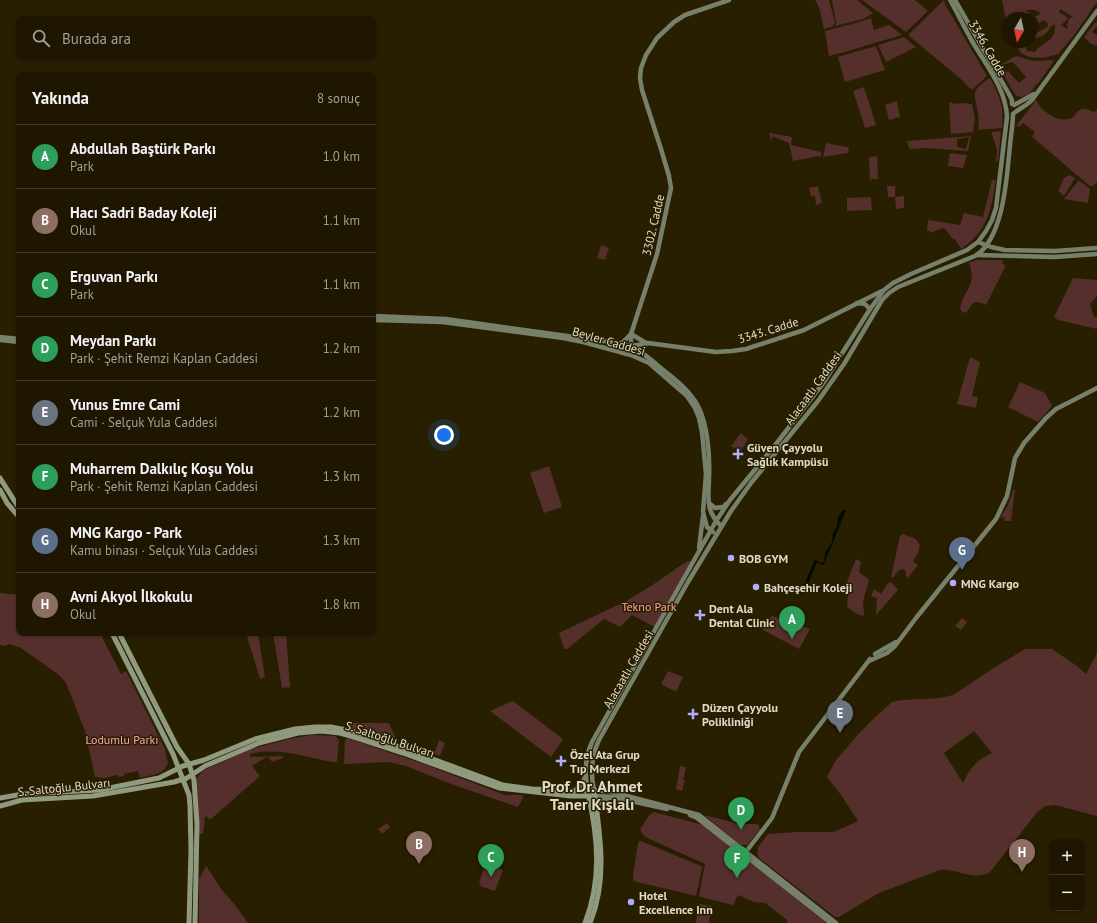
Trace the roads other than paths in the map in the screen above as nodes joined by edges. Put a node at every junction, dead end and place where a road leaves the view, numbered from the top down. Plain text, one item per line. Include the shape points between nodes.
1 (729, 0) edge
2 (950, 0) edge
3 (955, 0) edge
4 (1097, 11) edge
5 (1036, 92) junction
6 (1013, 104) junction
7 (1006, 106) junction
8 (1007, 113) junction
9 (1015, 113) junction
10 (978, 242) junction
11 (986, 245) junction
12 (971, 247) junction
13 (1097, 248) edge
14 (1097, 254) edge
15 (977, 255) junction
16 (884, 290) junction
17 (857, 304) junction
18 (870, 309) junction
19 (376, 317) edge
20 (388, 319) junction
21 (376, 320) edge
22 (631, 334) junction
23 (0, 337) edge
24 (16, 339) edge
25 (0, 340) edge
26 (16, 342) edge
27 (622, 343) junction
28 (646, 343) junction
29 (632, 346) junction
30 (624, 353) junction
31 (1097, 388) edge
32 (0, 478) edge
33 (0, 490) edge
34 (730, 500) junction
35 (16, 503) edge
36 (708, 503) junction
37 (703, 508) junction
38 (16, 513) edge
39 (716, 521) junction
40 (721, 526) junction
41 (710, 530) junction
42 (716, 535) junction
43 (698, 553) junction
44 (114, 636) edge
45 (121, 636) edge
46 (170, 749) junction
47 (191, 769) junction
48 (179, 771) junction
49 (172, 772) junction
50 (585, 776) junction
51 (182, 780) junction
52 (591, 790) junction
53 (574, 792) junction
54 (592, 796) junction
55 (613, 797) junction
56 (0, 798) edge
57 (0, 806) edge
58 (596, 806) junction
59 (745, 853) junction
60 (189, 923) edge
61 (195, 923) edge
62 (585, 923) edge
63 (590, 923) edge
64 (834, 923) edge

1 - 22 main road, 3302. Cadde via 685,15 671,24 657,38 642,64 642,90 671,188 657,254
2 - 7 main road, 3346. Cadde via 1003,94
3 - 6 main road, 3346. Cadde via 1010,94
4 - 5 main road
5 - 6 main road
5 - 9 main road via 1024,107
6 - 7 main road
6 - 9 main road via 1016,108
7 - 8 main road
8 - 9 main road
8 - 10 main road, Alacaatlı Caddesi via 996,208 990,225
9 - 11 main road, Alacaatlı Caddesi via 1002,210
10 - 11 main road
10 - 12 main road, Alacaatlı Caddesi
11 - 13 main road via 1004,250 1055,251
11 - 15 main road, Alacaatlı Caddesi
12 - 15 main road
12 - 16 main road, Alacaatlı Caddesi via 911,274
14 - 15 main road via 1060,257
15 - 40 main road, Alacaatlı Caddesi via 902,285 887,295 822,395 743,493
16 - 17 main road, 3343. Cadde
16 - 18 main road, Alacaatlı Caddesi
17 - 18 main road via 865,304
17 - 28 main road, 3343. Cadde via 799,332 738,350 716,352
18 - 34 main road, Alacaatlı Caddesi via 824,382
19 - 20 main road, Beyler Caddesi
20 - 21 main road, Beyler Caddesi
20 - 27 main road, Beyler Caddesi via 446,319
20 - 30 main road, Beyler Caddesi via 491,328 572,340
22 - 27 main road, 3302. Cadde
22 - 28 main road
22 - 29 main road, 3302. Cadde
23 - 24 main road
25 - 26 main road
27 - 29 main road, Beyler Caddesi
27 - 30 main road via 620,350
28 - 29 main road, 3343. Cadde
29 - 30 main road via 629,352
29 - 36 main road, Beyler Caddesi via 680,384 698,406 705,426 708,452
30 - 37 main road, Beyler Caddesi via 653,366 682,391 695,408 700,418 706,463
31 - 59 main road via 1051,413 1024,442 1015,458 1009,492 999,513 895,646 869,661 812,733 799,752 772,818
32 - 35 main road
33 - 38 main road
34 - 36 main road via 719,508
34 - 39 main road, Alacaatlı Caddesi
36 - 39 main road, Beyler Caddesi
37 - 41 main road, Beyler Caddesi
37 - 43 main road
39 - 40 main road
39 - 41 main road, Alacaatlı Caddesi
40 - 42 main road, Alacaatlı Caddesi
41 - 42 main road
41 - 43 main road, Alacaatlı Caddesi
42 - 52 main road, Alacaatlı Caddesi via 594,750
43 - 50 main road, Alacaatlı Caddesi via 592,742 586,758
44 - 46 main road
45 - 47 main road via 177,747
46 - 48 main road
46 - 49 main road
47 - 48 main road, S. Saltoğlu Bulvarı
47 - 51 main road, S. Saltoğlu Bulvarı
47 - 53 main road, S. Saltoğlu Bulvarı via 204,760 272,734 306,727 331,727 361,733 503,785
47 - 54 main road, S. Saltoğlu Bulvarı via 206,766 259,743 298,733 328,732 366,740 504,789 566,796
47 - 61 main road via 197,815
48 - 49 main road, S. Saltoğlu Bulvarı
48 - 51 main road
49 - 56 main road, S. Saltoğlu Bulvarı via 159,778 99,790 23,794
50 - 52 main road, Alacaatlı Caddesi
50 - 53 main road via 582,784
51 - 57 main road, S. Saltoğlu Bulvarı via 93,796 22,800
51 - 60 main road via 188,792 190,806
52 - 53 main road, S. Saltoğlu Bulvarı
52 - 54 main road
52 - 59 main road via 612,792 695,813
54 - 55 main road
54 - 58 main road
54 - 62 main road via 597,865 593,895
55 - 58 main road
55 - 59 main road via 693,816
58 - 63 main road via 602,854 599,892
59 - 64 main road

